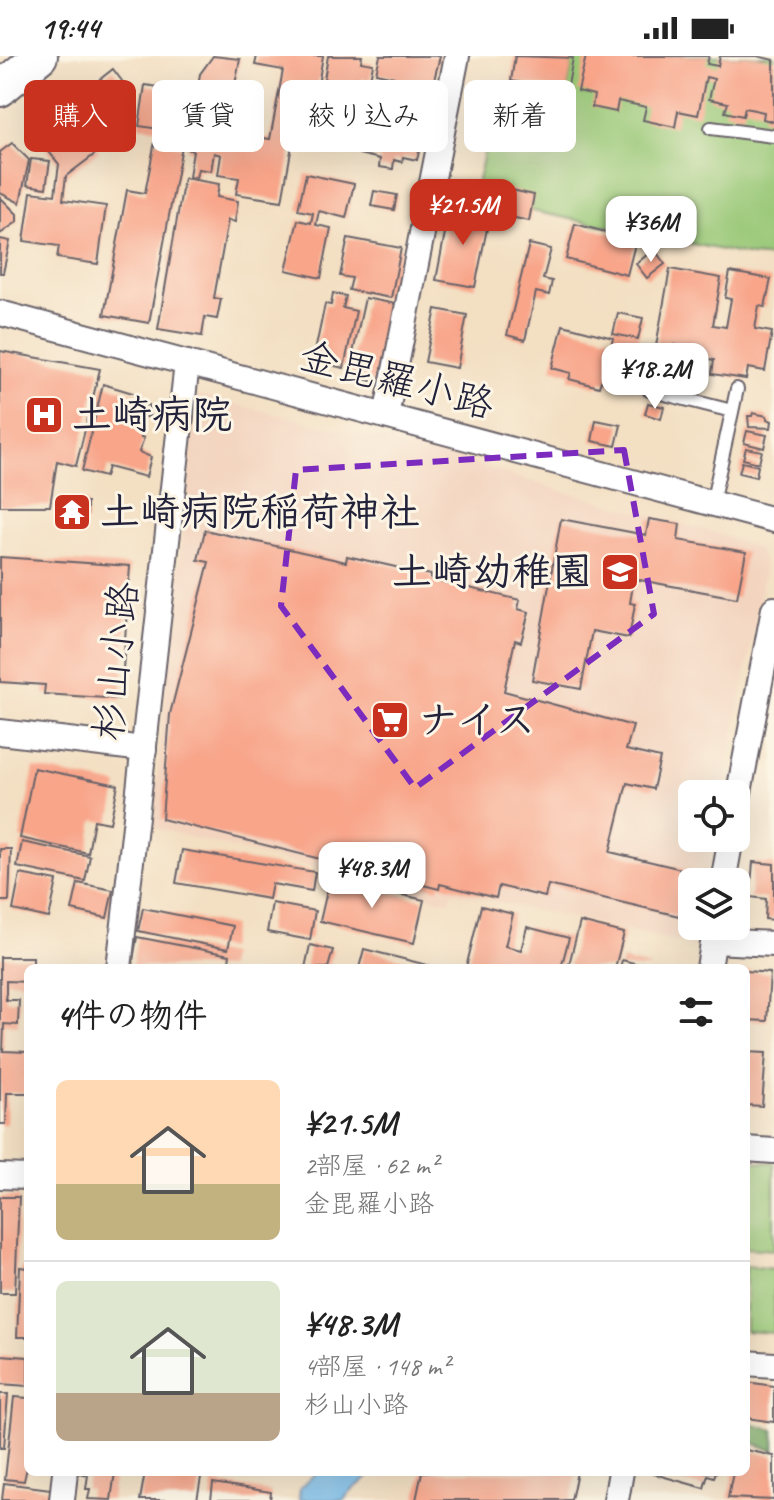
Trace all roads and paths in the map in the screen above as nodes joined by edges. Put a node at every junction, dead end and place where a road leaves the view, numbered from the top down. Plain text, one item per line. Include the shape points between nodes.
1 (40, 56) edge
2 (457, 56) edge
3 (0, 89) edge
4 (711, 128) dead end
5 (774, 136) edge
6 (0, 313) edge
7 (187, 363) junction
8 (737, 389) dead end
9 (649, 390) dead end
10 (732, 411) junction
11 (386, 416) junction
12 (712, 504) junction
13 (774, 520) edge
14 (774, 609) edge
15 (764, 703) edge
16 (0, 732) edge
17 (144, 749) junction
18 (743, 780) edge
19 (713, 940) edge
20 (750, 940) edge
21 (774, 944) edge
22 (119, 964) edge
23 (710, 964) edge
24 (750, 1149) edge
25 (774, 1151) edge
26 (0, 1176) edge
27 (24, 1177) edge
28 (750, 1363) edge
29 (774, 1365) edge
30 (65, 1476) edge
31 (620, 1476) edge
32 (62, 1500) edge
33 (616, 1500) edge

1 - 3 street
2 - 11 street
4 - 5 lane
6 - 7 street, 金毘羅小路
7 - 11 street, 金毘羅小路
7 - 17 street, 杉山小路
8 - 10 lane
9 - 10 lane
10 - 12 lane
11 - 12 street, 金毘羅小路
12 - 13 street, 金毘羅小路
14 - 15 street
15 - 18 street
16 - 17 street
17 - 22 street, 杉山小路
19 - 23 street
20 - 21 street
24 - 25 street
26 - 27 street
28 - 29 street
30 - 32 street
31 - 33 street

